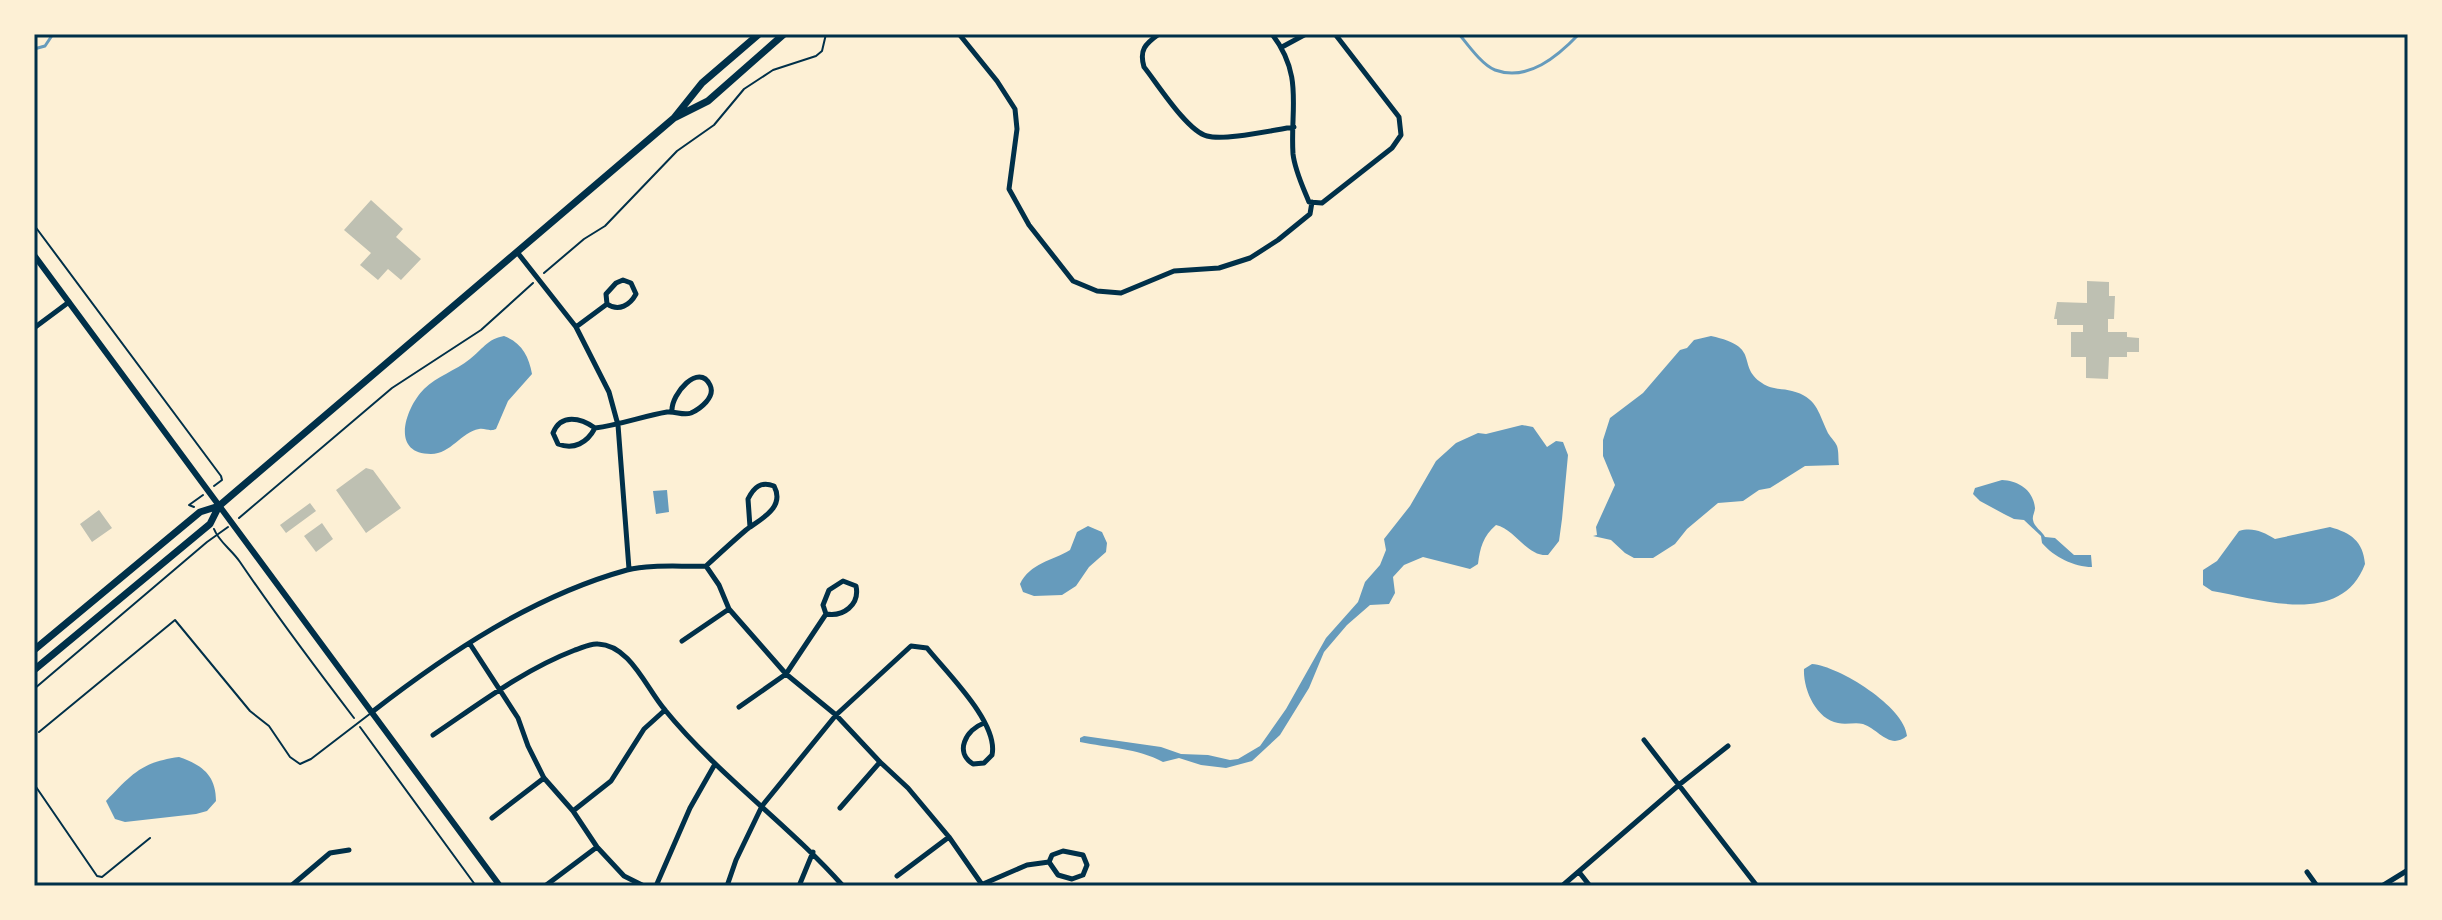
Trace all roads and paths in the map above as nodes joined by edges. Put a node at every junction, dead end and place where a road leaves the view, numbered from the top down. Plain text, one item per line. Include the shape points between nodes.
1 (759, 34) edge
2 (784, 34) edge
3 (959, 34) edge
4 (1159, 34) edge
5 (1272, 34) edge
6 (1306, 34) edge
7 (1335, 34) edge
8 (1282, 47) junction
9 (674, 118) junction
10 (1294, 127) junction
11 (1311, 202) junction
12 (34, 225) edge
13 (517, 252) junction
14 (34, 255) edge
15 (69, 302) junction
16 (607, 304) junction
17 (576, 327) junction
18 (34, 328) edge
19 (672, 411) junction
20 (618, 425) junction
21 (595, 428) junction
22 (221, 476) dead end
23 (219, 506) junction
24 (750, 527) junction
25 (706, 566) junction
26 (629, 569) junction
27 (729, 609) junction
28 (826, 614) junction
29 (682, 641) dead end
30 (470, 644) junction
31 (34, 650) edge
32 (34, 670) edge
33 (786, 674) junction
34 (34, 689) edge
35 (500, 689) junction
36 (739, 707) dead end
37 (665, 710) junction
38 (372, 712) junction
39 (836, 715) junction
40 (358, 723) junction
41 (984, 723) junction
42 (39, 732) dead end
43 (433, 735) dead end
44 (1644, 740) dead end
45 (1728, 746) dead end
46 (880, 762) junction
47 (715, 764) junction
48 (544, 778) junction
49 (34, 784) edge
50 (1680, 784) junction
51 (762, 806) junction
52 (840, 808) dead end
53 (573, 811) junction
54 (492, 818) dead end
55 (949, 837) junction
56 (150, 838) dead end
57 (597, 847) junction
58 (349, 850) dead end
59 (813, 852) junction
60 (1049, 862) junction
61 (2408, 870) edge
62 (1579, 872) junction
63 (2307, 872) dead end
64 (897, 876) dead end
65 (983, 885) edge
66 (291, 886) edge
67 (476, 886) edge
68 (500, 886) edge
69 (545, 886) edge
70 (644, 886) edge
71 (656, 886) edge
72 (727, 886) edge
73 (799, 886) edge
74 (843, 886) edge
75 (1562, 886) edge
76 (1590, 886) edge
77 (1757, 886) edge
78 (2317, 886) edge
79 (2382, 886) edge

1 - 9 main road via 702,83
2 - 9 main road via 708,101
3 - 11 street via 1015,109 1009,189 1024,218 1073,281 1121,293 1174,271 1219,268 1250,258 1310,214
4 - 10 street via 1145,44 1144,67 1205,136
5 - 8 street
6 - 8 street
7 - 11 street via 1399,117 1401,135 1322,203
8 - 10 street via 1296,88
9 - 13 main road
10 - 11 street via 1293,157
12 - 22 path
13 - 17 street
13 - 23 main road
14 - 15 street
15 - 18 street
15 - 23 street
16 - 16 street via 622,307 633,300 635,288 628,280 616,283 606,294
16 - 17 street
17 - 20 street via 609,392
19 - 19 street via 687,415 698,410 712,392 710,385 705,379 686,382 672,400
19 - 20 street
20 - 21 street
20 - 26 street
21 - 21 street via 576,418 562,422 553,433 558,444 573,446 586,441
23 - 31 main road via 200,512
23 - 32 main road via 210,524
23 - 38 street
24 - 24 street via 774,505 774,486 759,485 748,499
24 - 25 street
25 - 26 street
25 - 27 street
26 - 30 street via 539,603
27 - 29 street
27 - 33 street
28 - 28 street via 848,610 856,600 856,586 843,581 829,590 823,605
28 - 33 street
30 - 35 street
30 - 38 street
33 - 36 street
33 - 39 street
34 - 40 path via 216,537 235,555
35 - 37 street via 550,660 594,643 610,645 623,654
35 - 43 street
35 - 48 street
37 - 47 street
37 - 53 street via 644,729 611,781
38 - 40 lane
38 - 68 street
39 - 41 street via 911,646 927,648
39 - 46 street
39 - 51 street
40 - 42 lane via 300,764 175,620
40 - 67 path
41 - 41 street via 970,731 963,747 973,764 984,763 994,752
44 - 50 street
45 - 50 street
46 - 52 street
46 - 55 street
47 - 51 street
47 - 71 street
48 - 53 street
48 - 54 street
49 - 56 lane via 97,876
50 - 62 street
50 - 77 street
51 - 59 street
51 - 72 street
53 - 57 street
55 - 64 street
55 - 65 street
57 - 69 street
57 - 70 street via 624,876
58 - 66 street via 330,853
59 - 73 street
59 - 74 street
60 - 60 street via 1058,875 1072,879 1083,875 1087,865 1083,855 1063,851
60 - 65 street via 1027,865
61 - 79 street
62 - 75 street
62 - 76 street
63 - 78 street

